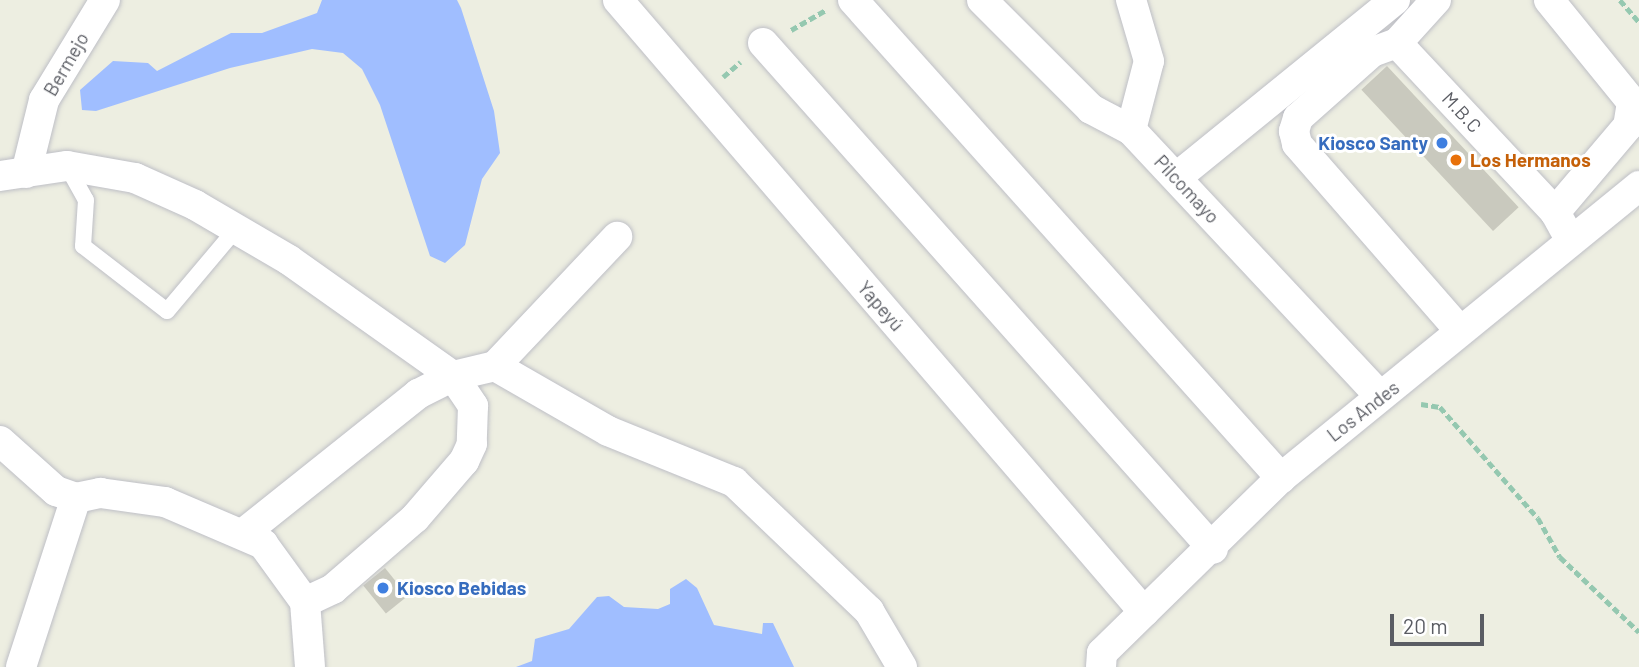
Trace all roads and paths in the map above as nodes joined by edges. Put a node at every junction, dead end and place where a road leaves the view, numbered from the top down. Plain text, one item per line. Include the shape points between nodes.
1 (104, 0) edge
2 (618, 0) edge
3 (853, 0) edge
4 (982, 0) edge
5 (1132, 0) edge
6 (1395, 0) edge
7 (1436, 0) edge
8 (1549, 0) edge
9 (1620, 0) edge
10 (1639, 22) edge
11 (763, 43) dead end
12 (1397, 43) junction
13 (1131, 130) junction
14 (67, 166) junction
15 (13, 175) edge
16 (1177, 177) junction
17 (1639, 186) edge
18 (1555, 212) junction
19 (236, 229) junction
20 (617, 237) dead end
21 (1571, 241) junction
22 (1460, 331) junction
23 (495, 366) junction
24 (453, 376) junction
25 (1386, 391) junction
26 (0, 441) edge
27 (1281, 478) junction
28 (76, 498) junction
29 (244, 533) junction
30 (1213, 549) junction
31 (305, 602) junction
32 (1144, 612) junction
33 (1639, 632) edge
34 (1102, 660) edge
35 (21, 667) edge
36 (310, 667) edge
37 (902, 667) edge

1 - 15 street, Bermejo via 44,100
2 - 32 street, Yapeyú
3 - 27 street
4 - 13 street, Pilcomayo via 1091,109
5 - 13 street via 1149,61
6 - 16 street
7 - 12 street
8 - 18 street via 1625,87 1633,117
9 - 10 path
11 - 30 street
12 - 18 street, M.B.C
12 - 22 street via 1372,52 1298,118 1297,144
13 - 16 street, Pilcomayo
14 - 15 street
14 - 19 street via 135,178
14 - 19 lane via 86,200 83,246 167,311
16 - 25 street, Pilcomayo
17 - 21 street, Los Andes
18 - 21 street, M.B.C
19 - 24 street
20 - 23 street
21 - 22 street, Los Andes
22 - 25 street, Los Andes
23 - 24 street
23 - 37 street via 608,431 734,482 869,611
24 - 29 street via 418,394
24 - 31 street via 473,406 472,444 464,461 415,519 333,589
25 - 27 street, Los Andes
25 - 33 path via 1412,403 1440,407 1538,518 1560,557
26 - 28 street via 56,491
27 - 30 street, Los Andes
28 - 29 street via 134,496
28 - 35 street
29 - 31 street via 270,552
30 - 32 street, Los Andes
31 - 36 street
32 - 34 street, Los Andes

